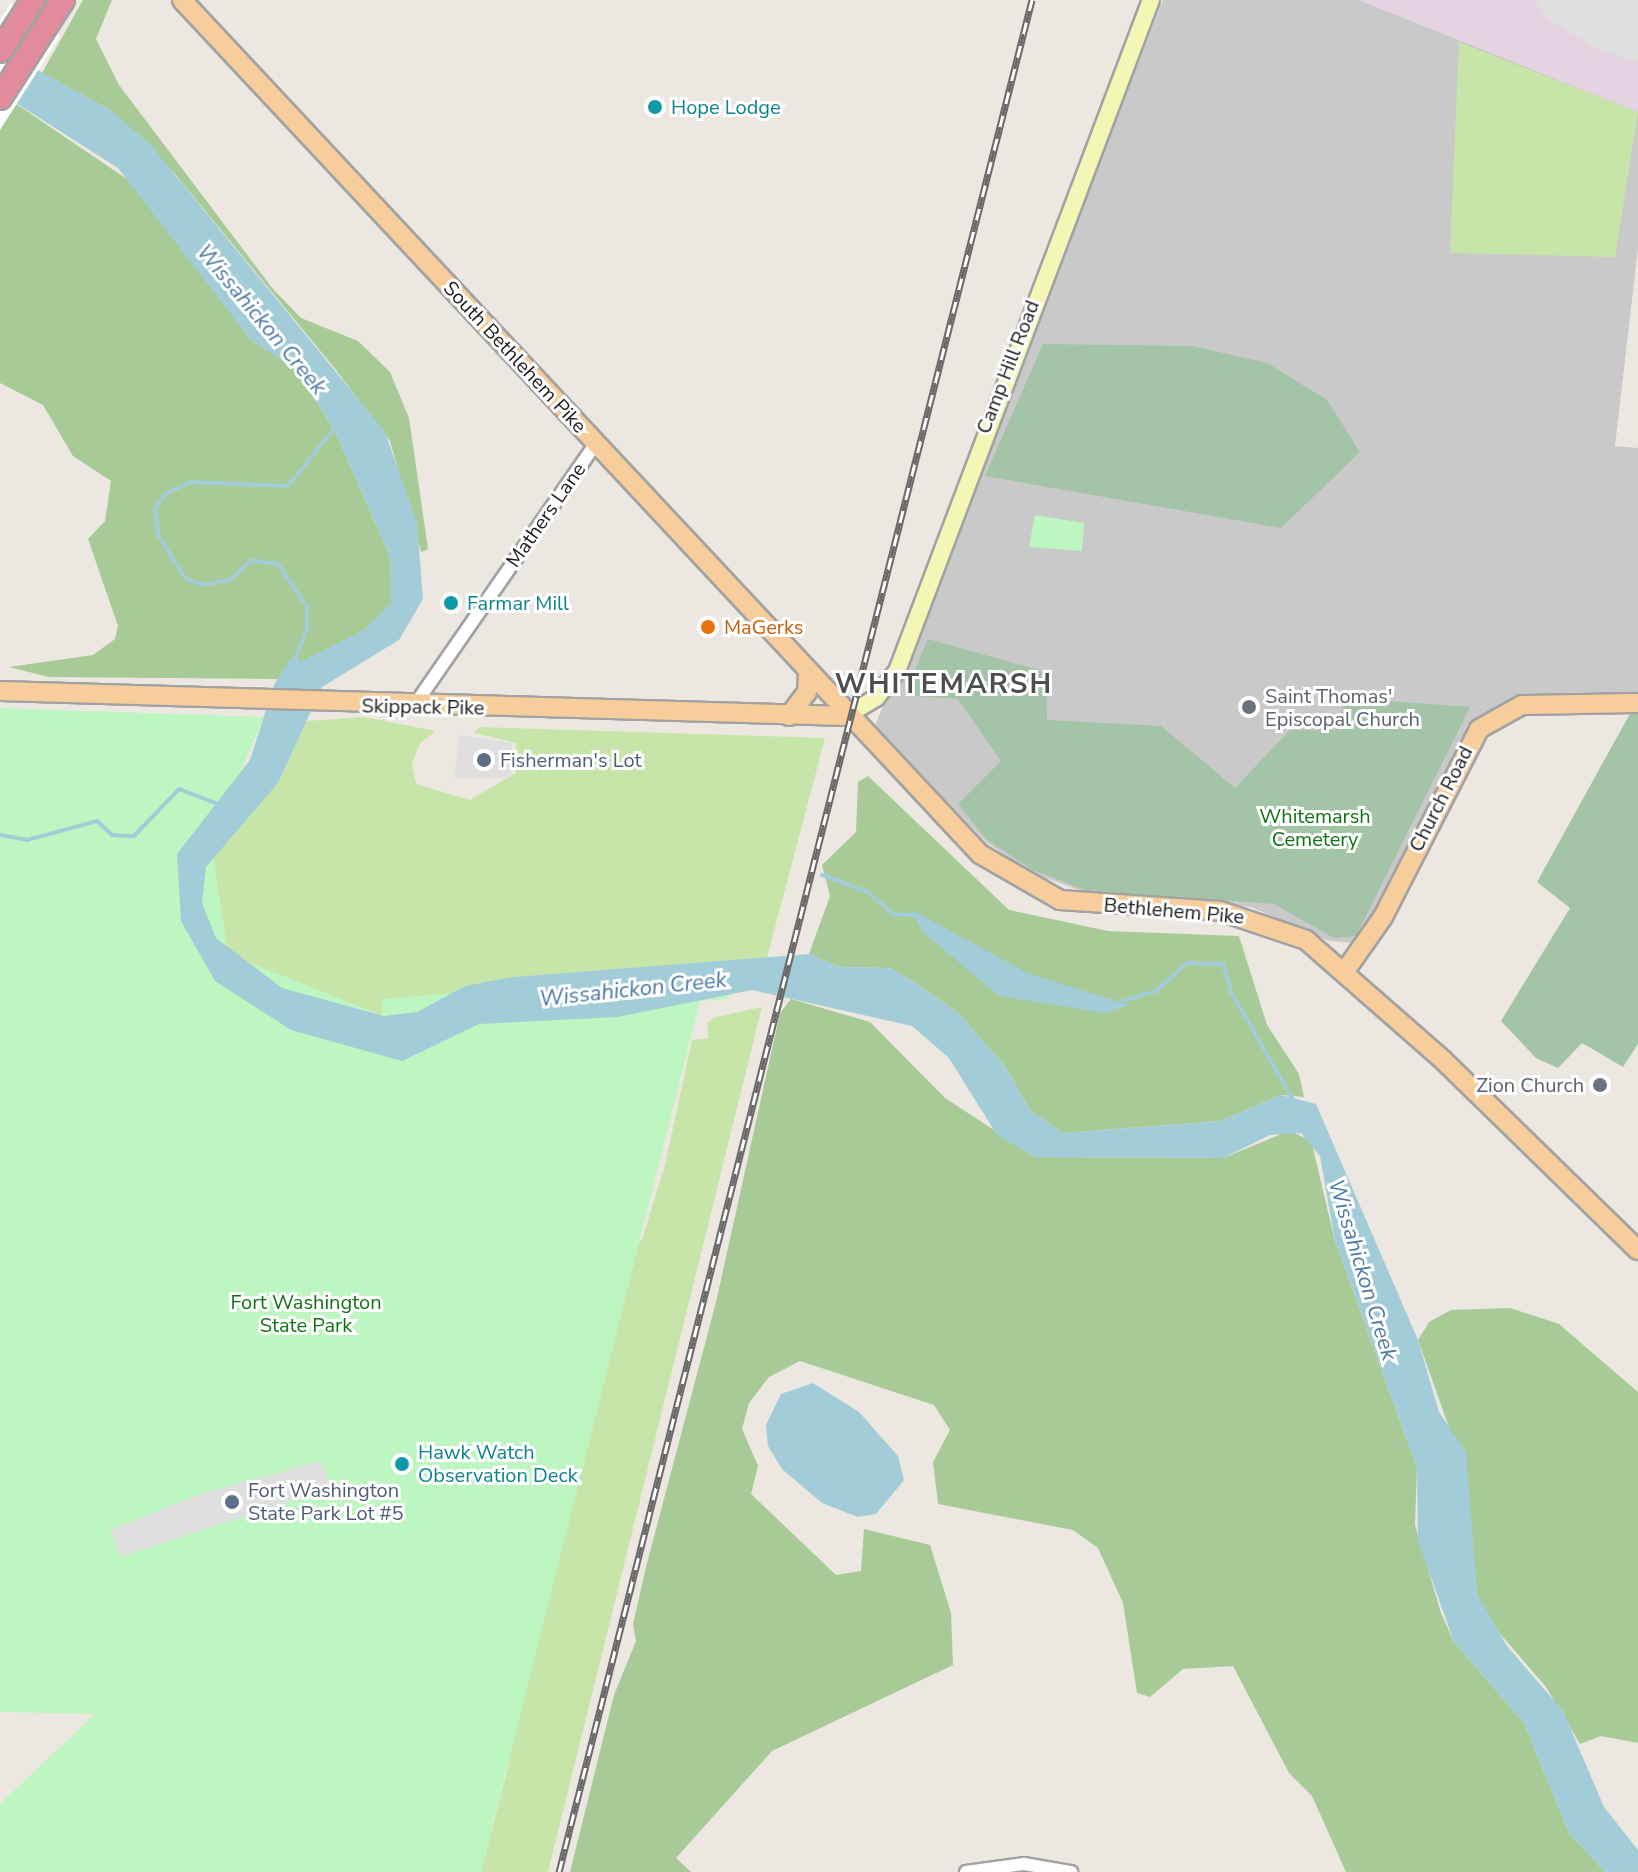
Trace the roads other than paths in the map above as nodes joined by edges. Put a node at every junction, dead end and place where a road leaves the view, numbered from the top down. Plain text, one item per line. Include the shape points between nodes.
1 (63, 0) edge
2 (182, 0) edge
3 (1151, 0) edge
4 (29, 6) edge
5 (0, 51) edge
6 (0, 98) edge
7 (596, 443) junction
8 (808, 673) junction
9 (0, 691) edge
10 (1638, 703) edge
11 (414, 706) junction
12 (789, 716) junction
13 (846, 716) junction
14 (1345, 971) junction
15 (1638, 1250) edge
16 (966, 1872) edge
17 (1071, 1872) edge

1 - 6 highway
2 - 7 main road, South Bethlehem Pike
3 - 13 street, Camp Hill Road via 897,671 876,698
4 - 5 highway
7 - 8 main road, South Bethlehem Pike
7 - 11 street, Mathers Lane
8 - 12 main road via 807,692
8 - 13 main road, South Bethlehem Pike
9 - 11 main road, Skippack Pike
10 - 14 main road, Church Road via 1522,705 1479,729 1383,917
11 - 12 main road, Skippack Pike
12 - 13 main road, Skippack Pike
13 - 14 main road, Bethlehem Pike via 980,854 1048,894 1260,920 1306,940
14 - 15 main road, Bethlehem Pike
16 - 17 street via 1024,1864

